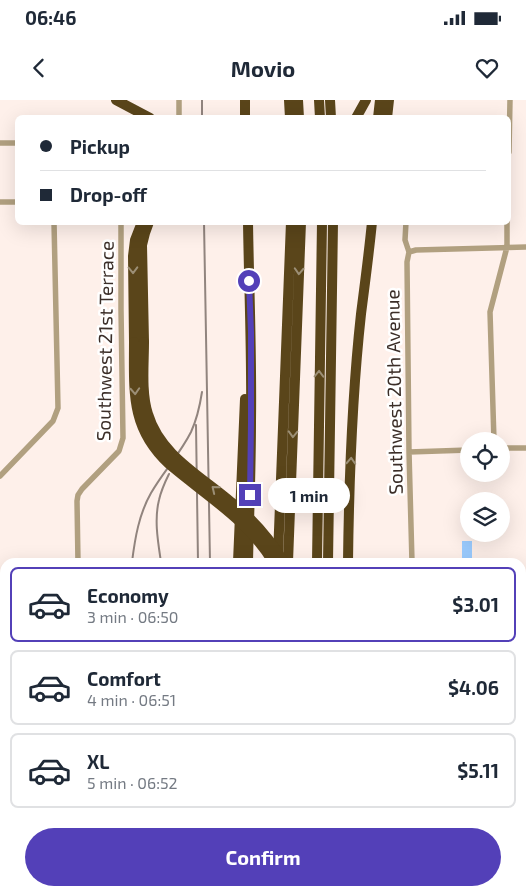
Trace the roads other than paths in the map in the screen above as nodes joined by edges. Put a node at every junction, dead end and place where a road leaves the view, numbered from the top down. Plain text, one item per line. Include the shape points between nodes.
1 (116, 100) edge
2 (179, 100) edge
3 (244, 100) edge
4 (289, 100) edge
5 (298, 100) edge
6 (319, 100) edge
7 (330, 100) edge
8 (366, 100) edge
9 (380, 100) edge
10 (389, 100) edge
11 (510, 100) edge
12 (144, 115) edge
13 (179, 115) edge
14 (245, 115) edge
15 (290, 115) edge
16 (299, 115) edge
17 (320, 115) edge
18 (331, 115) edge
19 (358, 115) edge
20 (378, 115) edge
21 (387, 115) edge
22 (510, 115) edge
23 (0, 143) edge
24 (15, 143) edge
25 (0, 202) edge
26 (15, 202) edge
27 (54, 225) edge
28 (122, 225) edge
29 (141, 225) edge
30 (148, 225) edge
31 (248, 225) edge
32 (291, 225) edge
33 (301, 225) edge
34 (322, 225) edge
35 (333, 225) edge
36 (372, 225) edge
37 (406, 225) edge
38 (507, 225) edge
39 (507, 247) junction
40 (526, 247) edge
41 (409, 252) junction
42 (249, 293) junction
43 (139, 342) junction
44 (494, 432) edge
45 (510, 448) edge
46 (526, 448) edge
47 (460, 450) edge
48 (409, 452) junction
49 (0, 476) edge
50 (78, 558) edge
51 (238, 558) edge
52 (248, 558) edge
53 (270, 558) edge
54 (278, 558) edge
55 (282, 558) edge
56 (288, 558) edge
57 (317, 558) edge
58 (328, 558) edge
59 (348, 558) edge
60 (412, 558) edge

1 - 12 highway
2 - 13 street
3 - 14 highway
4 - 15 highway
5 - 16 highway
6 - 17 highway
7 - 18 highway
8 - 19 highway
9 - 20 highway
10 - 21 highway
11 - 22 street
23 - 24 street
25 - 26 street
27 - 49 street via 58,408 53,421
28 - 50 street, Southwest 21st Terrace via 123,438 119,451 78,496
29 -> 43 highway via 133,256
30 - 43 highway via 142,244
31 - 42 highway
32 - 54 highway
33 -> 56 highway
57 -> 34 highway
35 - 58 highway
59 -> 36 highway via 356,384
37 - 41 street, Southwest 20th Avenue via 405,240
38 - 39 street
39 - 40 street
39 - 41 street
39 - 44 street via 490,312
41 - 48 street, Southwest 20th Avenue
42 - 51 highway
42 - 52 highway
43 -> 53 highway, bridge via 135,403 151,443 169,464 241,523
55 -> 43 highway, bridge via 257,525 160,440 148,415
45 - 46 street
47 - 48 street
48 - 60 street, Southwest 20th Avenue

